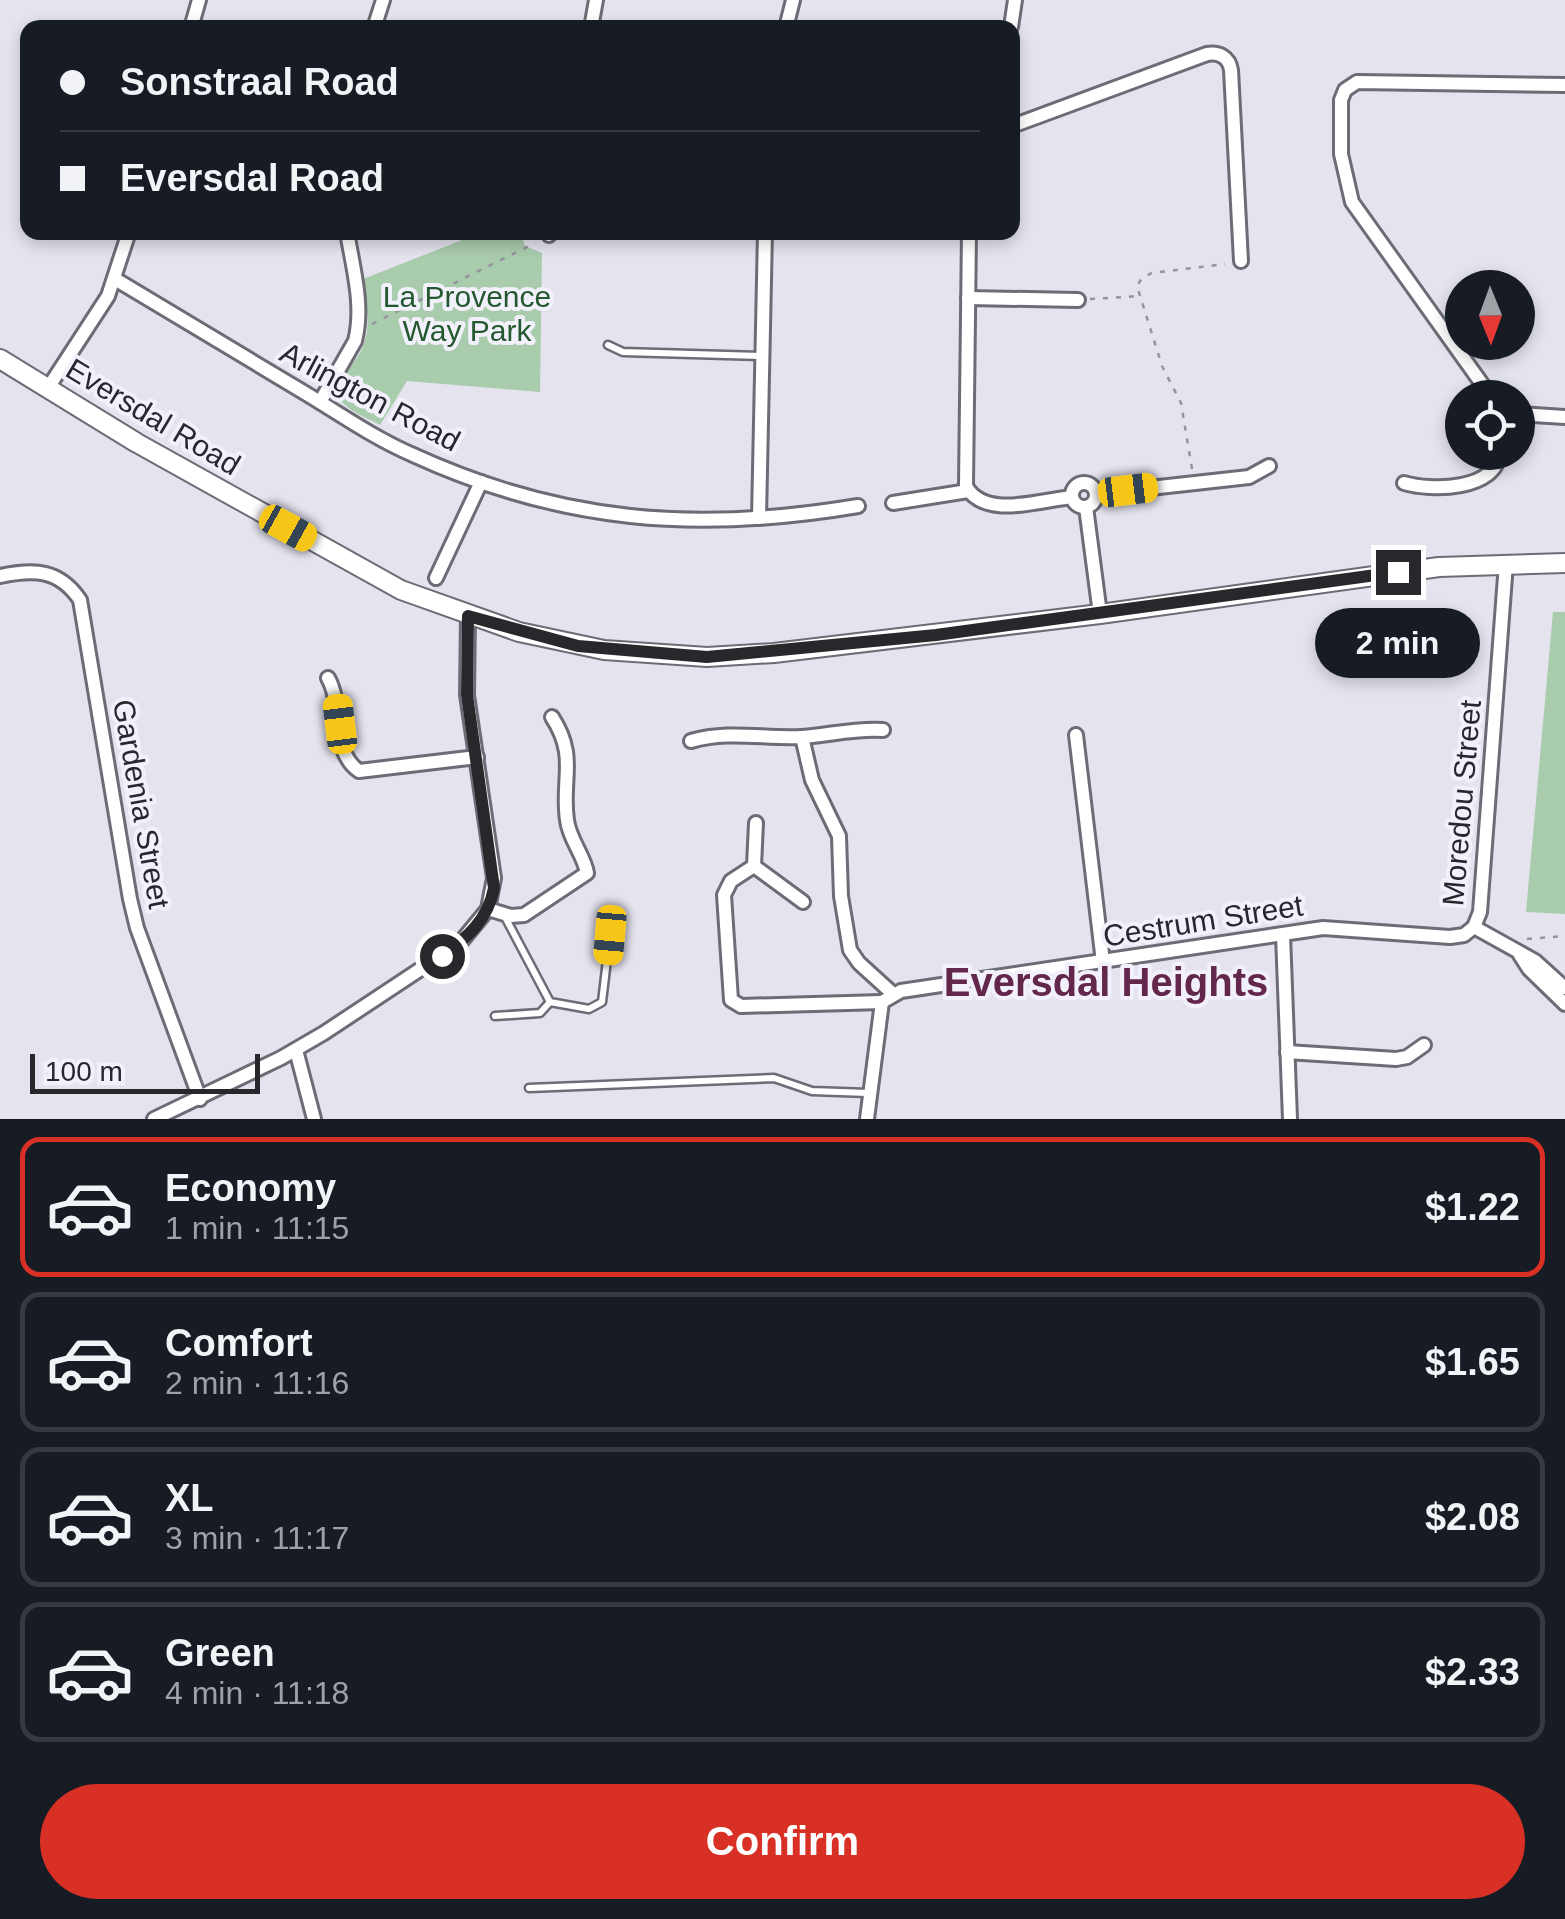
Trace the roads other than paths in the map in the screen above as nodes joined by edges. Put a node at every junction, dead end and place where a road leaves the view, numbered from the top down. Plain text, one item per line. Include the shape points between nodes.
1 (1565, 86) edge
2 (1020, 123) edge
3 (127, 240) edge
4 (349, 240) edge
5 (765, 240) edge
6 (969, 240) edge
7 (1241, 260) road end
8 (115, 280) junction
9 (968, 298) junction
10 (1078, 300) road end
11 (608, 345) dead end
12 (762, 356) junction
13 (0, 358) edge
14 (1479, 380) edge
15 (48, 388) junction
16 (320, 402) junction
17 (1535, 415) edge
18 (1565, 417) edge
19 (1269, 466) dead end
20 (1491, 470) edge
21 (481, 482) junction
22 (1404, 482) dead end
23 (968, 491) junction
24 (1096, 494) junction
25 (1072, 496) junction
26 (893, 503) dead end
27 (858, 506) dead end
28 (1086, 507) junction
29 (759, 518) junction
30 (1506, 562) junction
31 (1565, 563) edge
32 (0, 576) edge
33 (436, 578) dead end
34 (1100, 614) junction
35 (468, 616) junction
36 (328, 678) dead end
37 (552, 718) dead end
38 (882, 730) dead end
39 (1076, 735) dead end
40 (802, 737) junction
41 (691, 742) dead end
42 (477, 757) junction
43 (756, 822) dead end
44 (754, 866) junction
45 (802, 902) dead end
46 (488, 909) junction
47 (504, 914) junction
48 (1474, 927) junction
49 (610, 935) dead end
50 (1283, 936) junction
51 (1511, 945) junction
52 (1104, 962) junction
53 (1565, 988) edge
54 (887, 998) junction
55 (550, 1002) junction
56 (1565, 1004) edge
57 (494, 1016) dead end
58 (1424, 1046) dead end
59 (296, 1050) junction
60 (1287, 1052) junction
61 (529, 1088) dead end
62 (870, 1093) junction
63 (200, 1098) junction
64 (154, 1119) edge
65 (314, 1119) edge
66 (867, 1119) edge
67 (1290, 1119) edge

1 - 14 street via 1357,82 1342,95 1341,154 1352,202
2 - 7 street via 1219,54 1231,70
3 - 8 street
4 - 16 street via 358,331
5 - 12 street
6 - 9 street
8 - 15 street
8 - 16 street, Arlington Road
9 - 10 street
9 - 23 street
11 - 12 lane via 623,352
12 - 29 street
13 - 15 street, Eversdal Road
15 - 35 street, Eversdal Road via 353,565
16 - 21 street, Arlington Road via 411,454
17 - 18 street
19 - 24 street via 1249,476
20 - 22 street via 1484,478 1417,487
21 - 29 street, Arlington Road via 558,505 650,520
21 - 33 street
23 - 25 street via 995,505
23 - 26 street
24 - 25 street via 1081,484
24 - 28 street
25 - 28 street
27 - 29 street, Arlington Road
28 - 34 street
30 - 31 street, Eversdal Road
30 - 34 street, Eversdal Road
30 - 48 street, Moredou Street
32 - 63 street, Gardenia Street via 44,572 80,600 130,899
34 - 35 street, Eversdal Road via 707,657 578,646
35 - 42 street via 466,686
36 - 42 street via 343,750 355,768 372,772
37 - 47 street via 568,756 568,827 587,873 524,915
38 - 40 street
39 - 52 street
40 - 41 street via 748,733
40 - 54 street via 812,780 837,826 850,950
42 - 46 street via 494,878
43 - 44 street
44 - 45 street
44 - 54 street, Cestrum Street via 730,882 724,895 731,1000 741,1006
46 - 47 street
46 - 59 street via 460,943
47 - 55 lane
48 - 50 street, Cestrum Street via 1450,937 1323,928
48 - 51 street
49 - 55 lane via 602,1002 589,1009
50 - 52 street, Cestrum Street
50 - 60 street
51 - 53 street
51 - 56 street
52 - 54 street, Cestrum Street
54 - 62 street
55 - 57 lane via 535,1014
58 - 60 street via 1396,1059
59 - 63 street
59 - 65 street
60 - 67 street
61 - 62 lane via 774,1078 812,1091
62 - 66 street
63 - 64 street

